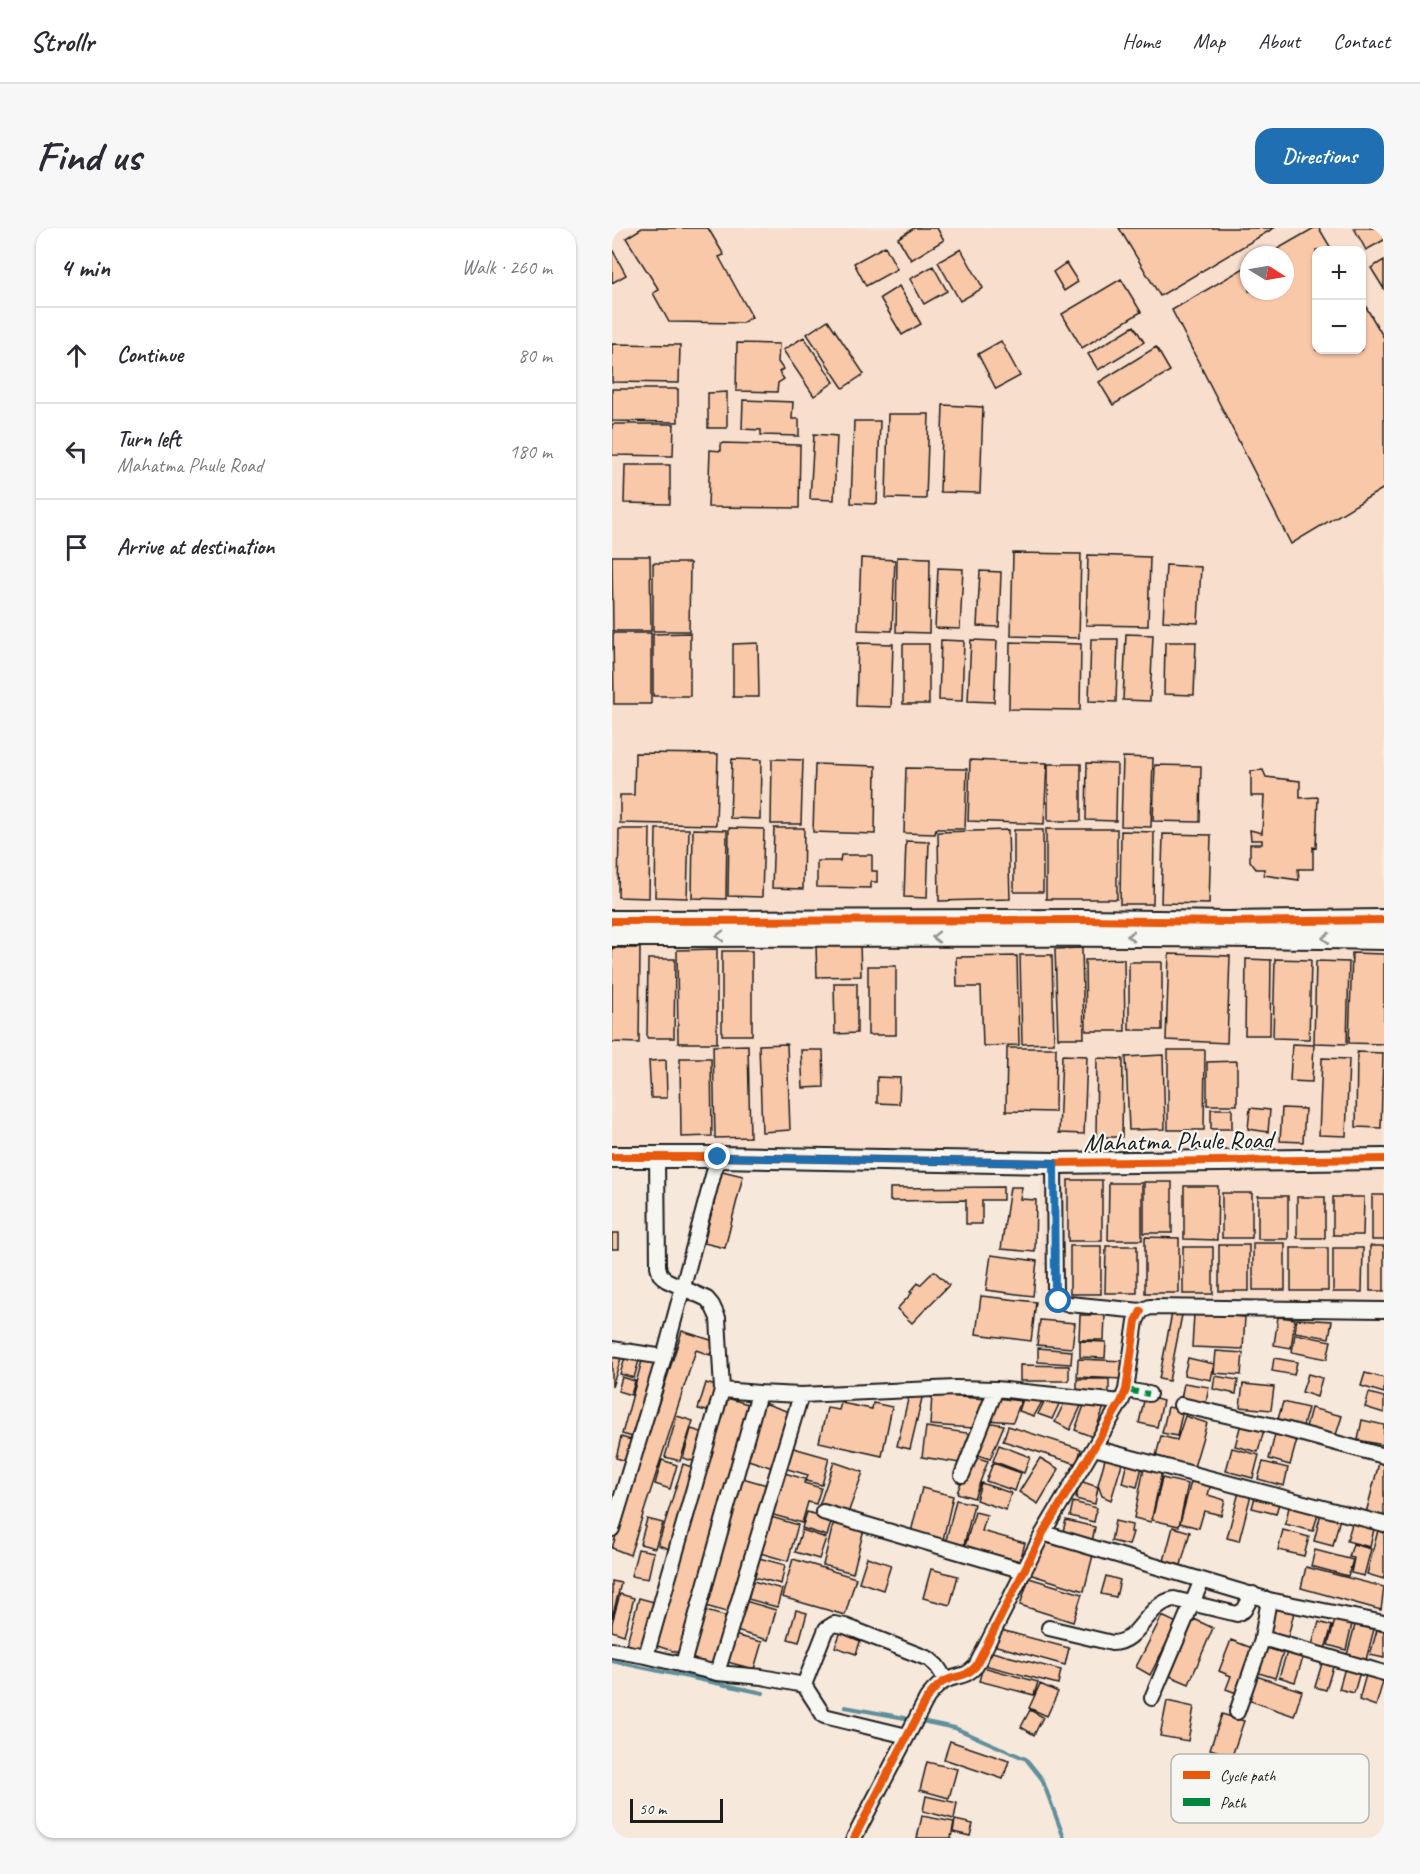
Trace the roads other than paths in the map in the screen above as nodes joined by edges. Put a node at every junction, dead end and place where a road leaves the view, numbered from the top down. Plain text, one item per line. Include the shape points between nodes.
1 (1384, 920) edge
2 (612, 921) edge
3 (764, 929) junction
4 (612, 936) edge
5 (1384, 939) edge
6 (612, 1157) edge
7 (657, 1157) junction
8 (718, 1157) junction
9 (1384, 1159) edge
10 (1054, 1163) junction
11 (684, 1287) junction
12 (1384, 1310) edge
13 (1141, 1311) junction
14 (612, 1349) edge
15 (664, 1357) junction
16 (996, 1389) junction
17 (722, 1390) junction
18 (759, 1393) junction
19 (1149, 1394) dead end
20 (801, 1395) junction
21 (1124, 1396) junction
22 (1181, 1405) dead end
23 (1094, 1448) junction
24 (1384, 1456) edge
25 (962, 1475) dead end
26 (823, 1512) dead end
27 (1384, 1524) edge
28 (612, 1529) edge
29 (1044, 1533) junction
30 (1024, 1571) junction
31 (1202, 1580) junction
32 (1253, 1594) junction
33 (1269, 1599) junction
34 (1191, 1603) junction
35 (1383, 1618) edge
36 (1049, 1628) dead end
37 (1263, 1637) junction
38 (612, 1650) edge
39 (646, 1656) junction
40 (683, 1664) junction
41 (717, 1673) junction
42 (1384, 1673) edge
43 (946, 1680) junction
44 (804, 1685) junction
45 (1152, 1698) dead end
46 (1237, 1712) dead end
47 (907, 1736) junction
48 (854, 1838) edge

1 - 3 street via 1084,920
2 - 3 street
3 -> 4 street
5 -> 3 street
6 - 7 street, Mahatma Phule Road
7 - 8 street, Mahatma Phule Road
7 - 11 street via 658,1266 666,1280
8 - 10 street, Mahatma Phule Road
8 - 11 street
9 - 10 street, Mahatma Phule Road
10 - 13 street via 1055,1294 1059,1301
11 - 15 street
11 - 17 street via 707,1299 718,1318
12 - 13 street via 1150,1307
13 - 21 street
14 - 15 street
15 - 28 street
16 - 20 street
16 - 21 street
16 - 25 street
17 - 18 street
17 - 39 street
18 - 20 street
18 - 40 street
19 - 21 street
20 - 41 street
21 - 23 street
22 - 24 street
23 - 27 street
23 - 29 street
26 - 30 street
29 - 30 street
29 - 31 street
30 - 43 street via 976,1666 968,1675
31 - 32 street
31 - 34 street
32 - 33 street
32 - 34 street via 1244,1611 1237,1614
33 - 35 street
33 - 37 street
34 - 36 street via 1164,1601 1121,1643
34 - 45 street
37 - 42 street
37 - 46 street
38 - 39 street
39 - 40 street
40 - 41 street
41 - 44 street
43 - 44 street via 929,1659 834,1624 826,1629
43 - 47 street via 927,1698
44 - 47 street via 824,1716
47 - 48 street

